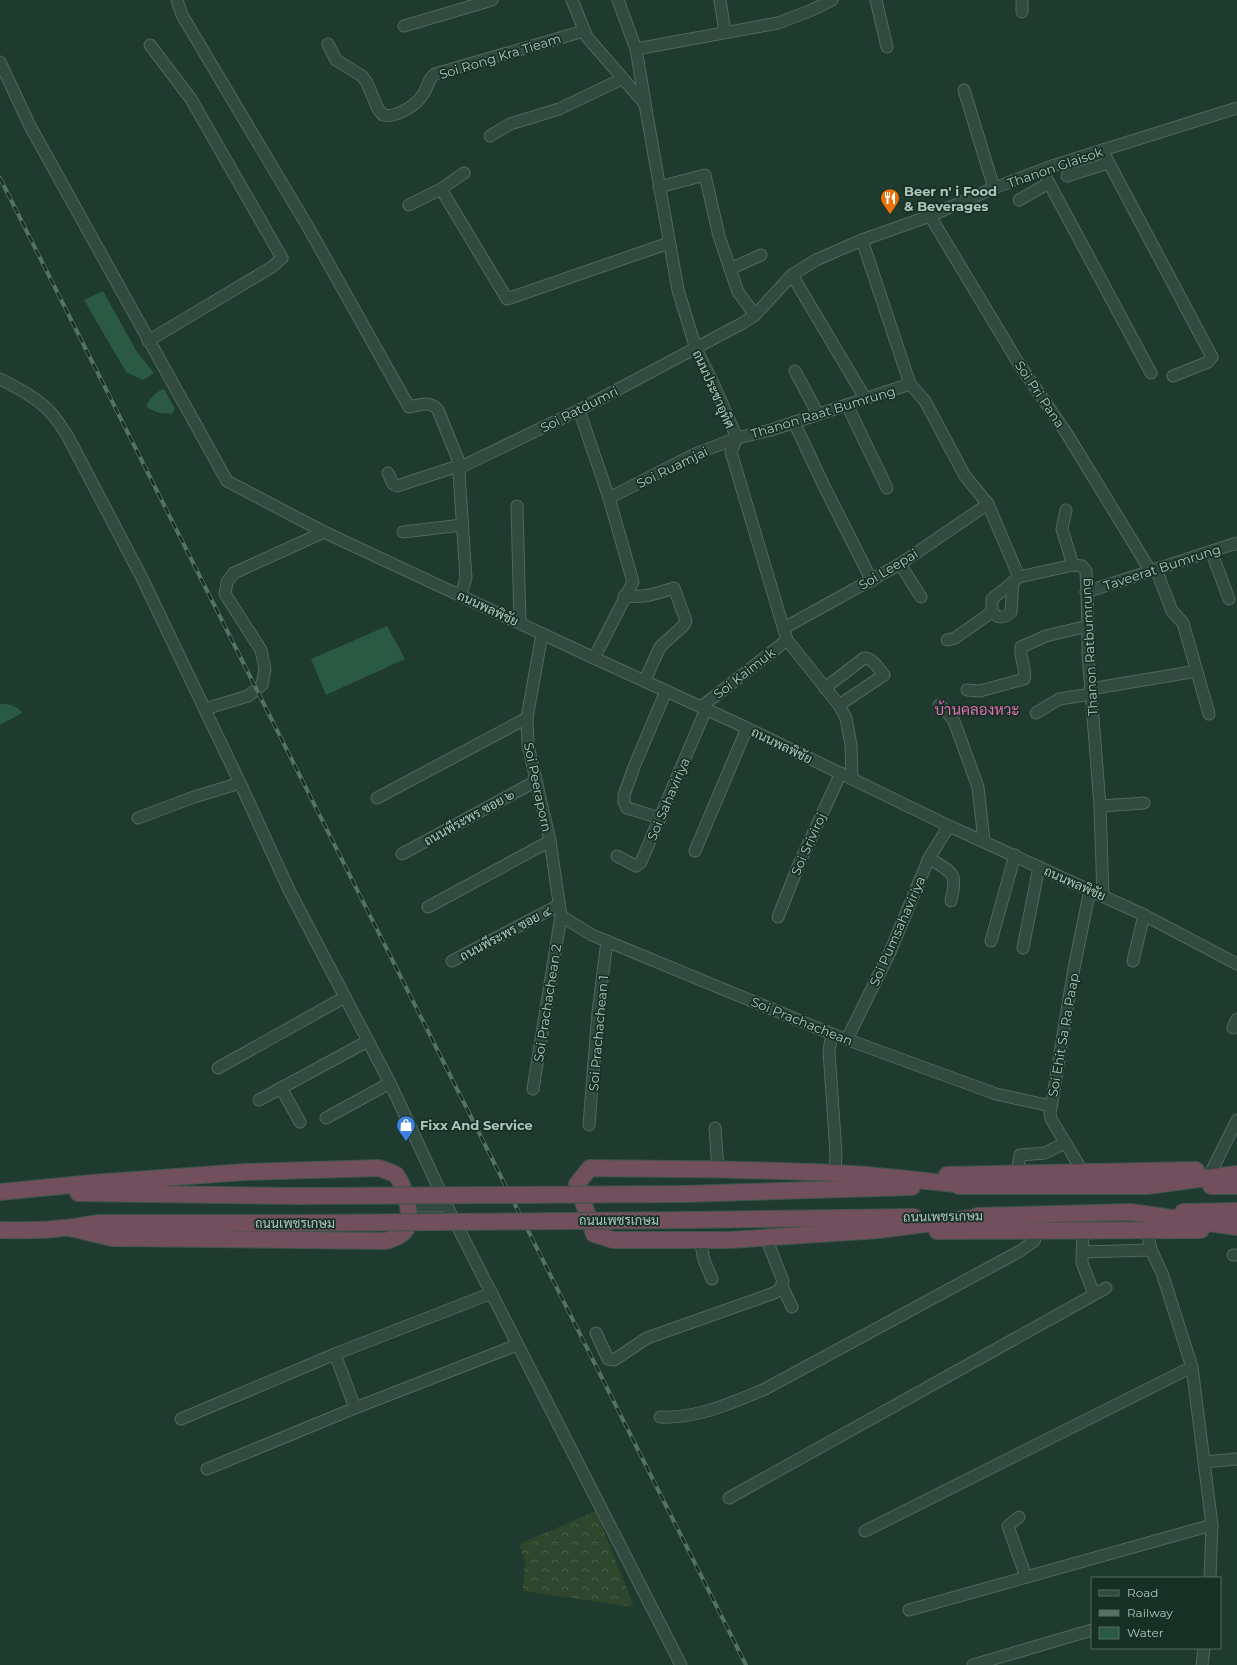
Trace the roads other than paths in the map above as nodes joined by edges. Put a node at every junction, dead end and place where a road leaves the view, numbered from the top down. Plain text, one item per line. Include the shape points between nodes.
1 (177, 0) edge
2 (492, 0) edge
3 (572, 0) edge
4 (618, 0) edge
5 (720, 0) edge
6 (832, 0) edge
7 (876, 0) edge
8 (1022, 0) edge
9 (1022, 12) dead end
10 (404, 26) dead end
11 (584, 30) junction
12 (725, 32) junction
13 (328, 44) dead end
14 (150, 46) dead end
15 (887, 47) dead end
16 (636, 50) junction
17 (0, 62) edge
18 (622, 79) junction
19 (964, 90) dead end
20 (645, 104) junction
21 (1237, 108) edge
22 (490, 136) dead end
23 (1102, 150) junction
24 (1108, 163) junction
25 (1042, 170) junction
26 (464, 173) dead end
27 (1067, 176) dead end
28 (1049, 182) junction
29 (659, 187) junction
30 (994, 188) junction
31 (441, 189) junction
32 (1019, 200) dead end
33 (409, 205) dead end
34 (930, 216) junction
35 (862, 240) junction
36 (669, 243) junction
37 (761, 255) dead end
38 (730, 269) junction
39 (792, 274) junction
40 (755, 315) junction
41 (148, 341) junction
42 (696, 349) junction
43 (795, 371) dead end
44 (1151, 373) dead end
45 (1173, 376) dead end
46 (0, 379) edge
47 (910, 384) junction
48 (865, 398) junction
49 (847, 405) junction
50 (579, 410) junction
51 (818, 414) junction
52 (794, 422) junction
53 (736, 438) junction
54 (461, 467) junction
55 (388, 473) dead end
56 (888, 488) dead end
57 (609, 498) junction
58 (988, 504) junction
59 (517, 506) dead end
60 (1066, 510) dead end
61 (462, 526) junction
62 (324, 532) junction
63 (403, 532) dead end
64 (1237, 543) edge
65 (1211, 551) junction
66 (900, 564) junction
67 (1073, 565) junction
68 (1153, 570) junction
69 (1016, 580) junction
70 (872, 581) junction
71 (1086, 592) junction
72 (461, 595) junction
73 (624, 596) junction
74 (921, 598) dead end
75 (1229, 599) dead end
76 (992, 612) junction
77 (520, 623) junction
78 (1088, 626) junction
79 (784, 628) junction
80 (542, 634) junction
81 (786, 640) junction
82 (947, 640) dead end
83 (594, 658) junction
84 (1197, 671) junction
85 (645, 680) junction
86 (825, 688) junction
87 (967, 690) dead end
88 (666, 691) junction
89 (1090, 691) junction
90 (839, 705) junction
91 (939, 705) dead end
92 (704, 708) junction
93 (205, 709) junction
94 (1036, 713) dead end
95 (1209, 714) dead end
96 (527, 718) junction
97 (747, 728) junction
98 (841, 773) junction
99 (852, 778) junction
100 (536, 781) junction
101 (240, 783) junction
102 (377, 798) dead end
103 (1144, 803) dead end
104 (1100, 806) junction
105 (138, 818) dead end
106 (660, 818) junction
107 (949, 826) junction
108 (550, 840) junction
109 (984, 842) junction
110 (695, 851) dead end
111 (402, 854) dead end
112 (1015, 855) junction
113 (617, 856) dead end
114 (928, 858) junction
115 (1039, 867) junction
116 (1090, 890) junction
117 (1103, 896) junction
118 (951, 901) dead end
119 (559, 905) junction
120 (428, 907) dead end
121 (1144, 915) junction
122 (561, 916) junction
123 (778, 916) dead end
124 (607, 941) junction
125 (991, 941) dead end
126 (1023, 948) dead end
127 (452, 961) dead end
128 (1133, 961) dead end
129 (1237, 964) edge
130 (345, 997) junction
131 (832, 1034) junction
132 (847, 1039) junction
133 (368, 1041) junction
134 (218, 1068) dead end
135 (390, 1084) junction
136 (280, 1088) junction
137 (534, 1089) dead end
138 (259, 1100) dead end
139 (1050, 1106) junction
140 (326, 1118) dead end
141 (1237, 1120) edge
142 (300, 1122) dead end
143 (589, 1125) dead end
144 (715, 1128) dead end
145 (1065, 1143) junction
146 (718, 1169) junction
147 (1212, 1170) junction
148 (1237, 1171) edge
149 (1083, 1172) junction
150 (835, 1173) junction
151 (1017, 1173) junction
152 (1237, 1174) edge
153 (886, 1176) junction
154 (970, 1186) junction
155 (1147, 1186) junction
156 (1237, 1186) edge
157 (0, 1193) edge
158 (408, 1206) junction
159 (447, 1206) junction
160 (1237, 1211) edge
161 (1130, 1212) junction
162 (987, 1216) junction
163 (70, 1228) junction
164 (1237, 1229) edge
165 (0, 1230) edge
166 (880, 1230) junction
167 (1038, 1231) junction
168 (1083, 1231) junction
169 (1147, 1231) junction
170 (766, 1238) junction
171 (700, 1240) junction
172 (1151, 1250) junction
173 (1082, 1252) junction
174 (712, 1279) dead end
175 (782, 1286) junction
176 (1106, 1288) dead end
177 (492, 1293) junction
178 (1094, 1294) junction
179 (792, 1307) dead end
180 (596, 1333) dead end
181 (516, 1345) junction
182 (335, 1354) junction
183 (1192, 1367) junction
184 (355, 1408) junction
185 (660, 1417) dead end
186 (181, 1419) dead end
187 (1237, 1459) edge
188 (1204, 1462) junction
189 (207, 1469) dead end
190 (729, 1498) dead end
191 (1019, 1517) dead end
192 (1212, 1525) junction
193 (865, 1531) dead end
194 (1026, 1577) junction
195 (1210, 1577) edge
196 (909, 1610) dead end
197 (1091, 1630) edge
198 (1204, 1649) edge
199 (681, 1665) edge
200 (973, 1665) edge
201 (1202, 1665) edge

1 - 54 street via 182,15 304,221 409,407 427,404 438,410
2 - 10 street
3 - 11 street
4 - 16 street, ถนนประชาอุทิศ
5 - 12 street
6 - 12 street via 778,23
7 - 15 street
8 - 9 street
11 - 13 street, Soi Rong Kra Tieam via 436,74 417,102 402,112 388,116 383,115 378,109 362,76 336,60
11 - 18 street
12 - 16 street
14 - 41 street via 191,100 282,258 272,267
16 - 20 street, ถนนประชาอุทิศ
17 - 41 street, ถนนพลพิชัย via 30,126
18 - 20 street
18 - 22 street via 559,109 510,124
19 - 30 street
20 - 29 street, ถนนประชาอุทิศ
21 - 23 street, Thanon Glaisok
23 - 24 street
23 - 25 street, Thanon Glaisok
24 - 27 street
24 - 45 street via 1212,357 1208,362
25 - 28 street
25 - 30 street, Thanon Glaisok
26 - 31 street
28 - 32 street
28 - 44 street
29 - 36 street, ถนนประชาอุทิศ
29 - 38 street via 704,175
30 - 34 street, Thanon Glaisok
31 - 33 street
31 - 36 street via 507,299
34 - 35 street, Thanon Glaisok
34 - 68 street, Soi Pri Pana via 1019,364 1068,434
35 - 39 street, Thanon Glaisok via 816,260
35 - 47 street
36 - 42 street, ถนนประชาอุทิศ via 678,290
37 - 38 street
38 - 40 street via 738,292
39 - 40 street, Thanon Glaisok
39 - 48 street
40 - 42 street, Thanon Glaisok
41 - 62 street, ถนนพลพิชัย via 227,481
42 - 50 street, Soi Ratdumri
42 - 53 street, ถนนประชาอุทิศ via 714,384
43 - 51 street
46 - 93 street via 17,387 52,414 67,435 142,578
47 - 48 street, Thanon Raat Bumrung
47 - 58 street via 925,401 965,476
48 - 49 street, Thanon Raat Bumrung
49 - 51 street, Thanon Raat Bumrung
49 - 56 street
50 - 54 street, Soi Ratdumri
50 - 57 street
51 - 52 street, Thanon Raat Bumrung
52 - 53 street, Thanon Raat Bumrung
52 - 70 street
53 - 57 street, Soi Ruamjai via 695,454
53 - 79 street, ถนนประชาอุทิศ via 731,452
54 - 55 street, Soi Ratdumri via 397,486 393,484
54 - 61 street via 459,473
57 - 73 street via 633,582
58 - 66 street, Soi Leepai
58 - 69 street
59 - 77 street
60 - 67 street via 1062,529
61 - 63 street
61 - 72 street via 466,578
62 - 72 street, ถนนพลพิชัย
62 - 93 street via 234,573 226,582 225,594 261,650 265,669 262,685 248,696
64 - 65 street, Taveerat Bumrung
65 - 68 street, Taveerat Bumrung
65 - 75 street
66 - 70 street, Soi Leepai
66 - 74 street
67 - 69 street, Thanon Ratbumrung
67 - 71 street, Thanon Ratbumrung via 1082,566 1086,571
68 - 71 street, Taveerat Bumrung
68 - 84 street, Soi Pri Pana via 1172,611 1183,623
69 - 76 street via 992,599
69 - 76 street via 1011,612 1002,618
70 - 79 street, Soi Leepai
71 - 78 street, Thanon Ratbumrung
72 - 77 street, ถนนพลพิชัย
73 - 83 street
73 - 85 street via 641,598 674,588 686,621 660,647
76 - 82 street via 955,638
77 - 80 street, ถนนพลพิชัย
78 - 87 street via 1046,636 1021,647 1024,679 980,691
78 - 89 street, Thanon Ratbumrung
79 - 81 street, ถนนประชาอุทิศ
80 - 83 street, ถนนพลพิชัย
80 - 96 street, Soi Peeraporn
81 - 86 street, ถนนประชาอุทิศ
81 - 92 street, Soi Kaimuk
83 - 85 street, ถนนพลพิชัย
84 - 89 street
84 - 95 street, Soi Pri Pana
85 - 88 street, ถนนพลพิชัย
86 - 90 street, ถนนประชาอุทิศ
86 - 90 street via 864,658 872,661 884,675
88 - 92 street, ถนนพลพิชัย
88 - 106 street via 624,795 627,808
89 - 94 street via 1059,699
89 - 104 street, Thanon Ratbumrung
90 - 99 street, ถนนประชาอุทิศ via 846,718 851,745
91 - 109 street via 954,721 978,787
92 - 97 street, ถนนพลพิชัย
92 - 106 street, Soi Sahaviriya
93 - 101 street
96 - 100 street, Soi Peeraporn via 528,746
96 - 102 street via 399,782
97 - 98 street, ถนนพลพิชัย
97 - 110 street
98 - 99 street, ถนนพลพิชัย
98 - 123 street, Soi Sriviroj
99 - 107 street, ถนนพลพิชัย
100 - 108 street, Soi Peeraporn
100 - 111 street, ถนนพีระพร ซอย ๒
101 - 105 street
101 - 130 street via 289,890
103 - 104 street
104 - 117 street, Thanon Ratbumrung
106 - 113 street, Soi Sahaviriya via 639,865 636,866
107 - 109 street, ถนนพลพิชัย
107 - 114 street, Soi Pumsahaviriya
108 - 119 street, Soi Peeraporn
108 - 120 street
109 - 112 street, ถนนพลพิชัย
112 - 115 street, ถนนพลพิชัย
112 - 125 street
114 - 118 street via 954,877
114 - 132 street, Soi Pumsahaviriya via 890,952
115 - 116 street, ถนนพลพิชัย
115 - 126 street
116 - 117 street, ถนนพลพิชัย
116 - 139 street, Soi Ehit Sa Ra Paap
117 - 121 street, ถนนพลพิชัย
119 - 122 street, Soi Peeraporn
119 - 127 street, ถนนพีระพร ซอย ๔
121 - 128 street
121 - 129 street, ถนนพลพิชัย
122 - 124 street, Soi Prachachean
122 - 137 street, Soi Prachachean 2
124 - 131 street, Soi Prachachean
124 - 143 street, Soi Prachachean 1 via 598,1012
130 - 133 street
130 - 134 street
131 - 132 street, Soi Prachachean
131 - 150 street via 829,1051
132 - 139 street, Soi Prachachean via 996,1094
133 - 135 street
133 - 136 street
135 - 140 street
135 - 159 street
136 - 138 street
136 - 142 street
139 - 145 street, Soi Ehit Sa Ra Paap via 1051,1119
141 - 147 street
144 - 146 street
145 - 149 street, Soi Ehit Sa Ra Paap
145 - 151 street via 1045,1153 1020,1155
146 - 150 highway
146 - 171 highway via 590,1168 577,1184 594,1234 613,1240
147 - 148 highway
147 - 149 highway
149 - 151 highway
150 - 153 highway
151 - 153 highway
152 - 155 highway, ถนนเพชรเกษม
153 - 154 highway
154 - 155 highway, ถนนเพชรเกษม
154 - 157 highway, ถนนเพชรเกษม, bridge via 684,1194 298,1196
155 - 156 highway
157 - 158 highway via 99,1182 245,1172 379,1168 395,1174 402,1184
158 - 159 street
158 - 163 highway via 408,1225 399,1236 386,1241 112,1238
159 - 177 street
160 - 161 highway
161 - 162 highway, ถนนเพชรเกษม
161 - 164 highway, ถนนเพชรเกษม
162 - 163 highway, ถนนเพชรเกษม, bridge via 97,1223
162 - 166 highway
163 - 165 highway, ถนนเพชรเกษม
164 - 169 highway
166 - 167 highway
166 - 170 highway
167 - 168 highway
167 - 185 street via 1034,1241 1020,1251 765,1389 694,1414 675,1418
168 - 169 highway
168 - 173 street
169 - 172 street
170 - 171 highway
170 - 175 street via 781,1275
171 - 174 street via 704,1260
172 - 173 street
172 - 183 street via 1162,1272
173 - 178 street via 1082,1263
175 - 179 street
175 - 180 street via 774,1293 647,1338 614,1360 608,1359
176 - 178 street
177 - 181 street
177 - 182 street
178 - 190 street
181 - 184 street
181 - 199 street
182 - 184 street
182 - 186 street
183 - 188 street
183 - 193 street
184 - 189 street
187 - 188 street
188 - 192 street
191 - 194 street via 1008,1526
192 - 194 street
192 - 195 street
194 - 196 street
197 - 200 street
198 - 201 street

